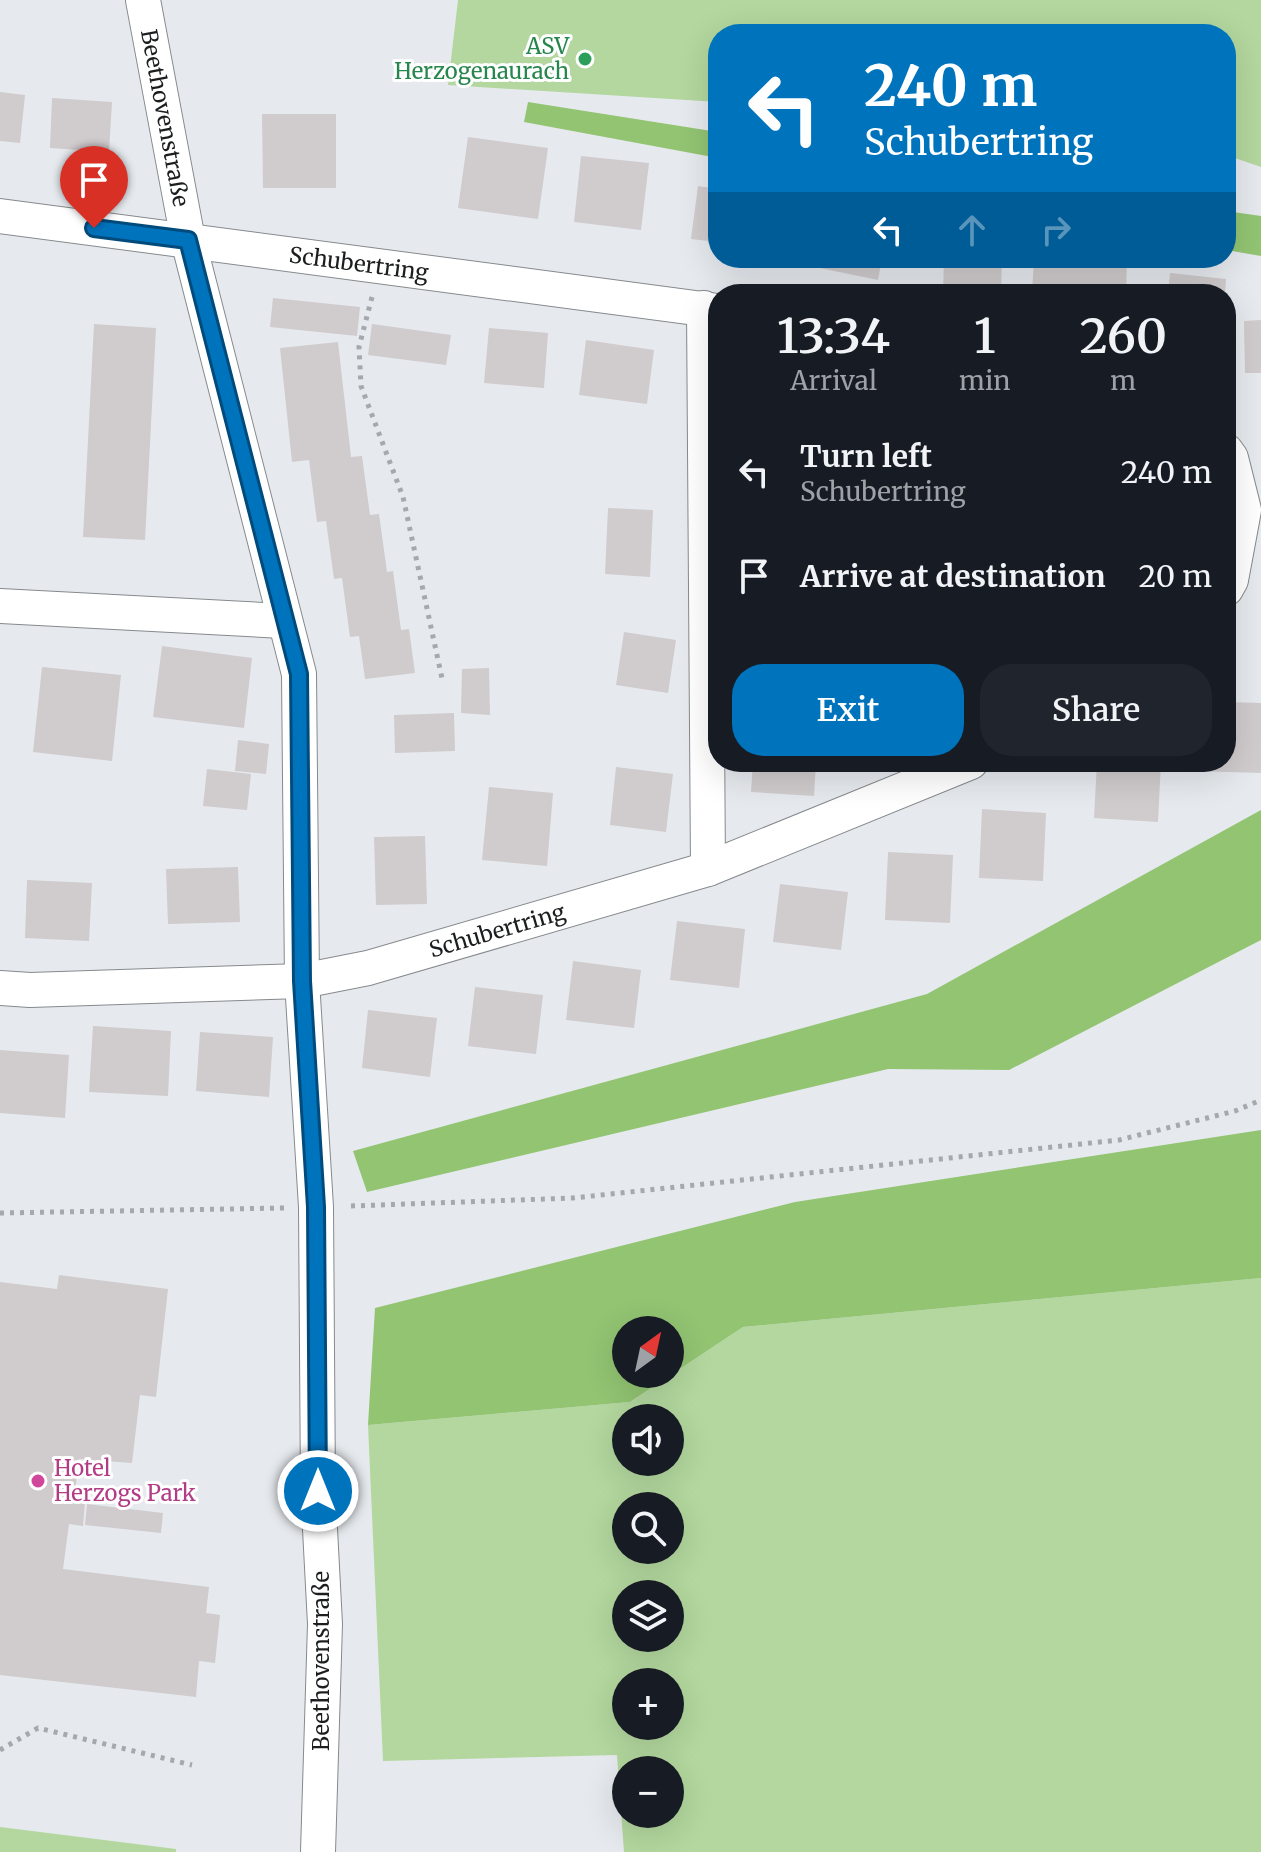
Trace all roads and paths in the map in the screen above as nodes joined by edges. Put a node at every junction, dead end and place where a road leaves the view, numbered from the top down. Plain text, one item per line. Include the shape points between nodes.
1 (143, 0) edge
2 (0, 216) edge
3 (188, 240) junction
4 (380, 265) junction
5 (708, 310) edge
6 (1236, 471) edge
7 (1252, 514) edge
8 (1236, 564) edge
9 (0, 606) edge
10 (283, 621) junction
11 (443, 683) dead end
12 (709, 772) edge
13 (946, 772) edge
14 (708, 869) junction
15 (302, 981) junction
16 (0, 988) edge
17 (1261, 1100) edge
18 (316, 1207) junction
19 (0, 1213) edge
20 (0, 1750) edge
21 (192, 1765) dead end
22 (318, 1852) edge

1 - 3 street, Beethovenstraße
2 - 3 street, Schubertring
3 - 4 street, Schubertring
3 - 10 street, Beethovenstraße
4 - 5 street, Schubertring
4 - 11 path via 359,347 361,386 403,497
6 - 7 street
7 - 8 street
9 - 10 street
10 - 15 street, Beethovenstraße via 299,674
12 - 14 street
13 - 14 street, Schubertring
14 - 15 street, Schubertring via 368,968
15 - 16 street, Schubertring
15 - 18 street, Beethovenstraße
17 - 18 path via 1119,1140 573,1198
18 - 19 path
18 - 22 street, Beethovenstraße via 318,1491 325,1624
20 - 21 path via 38,1728

